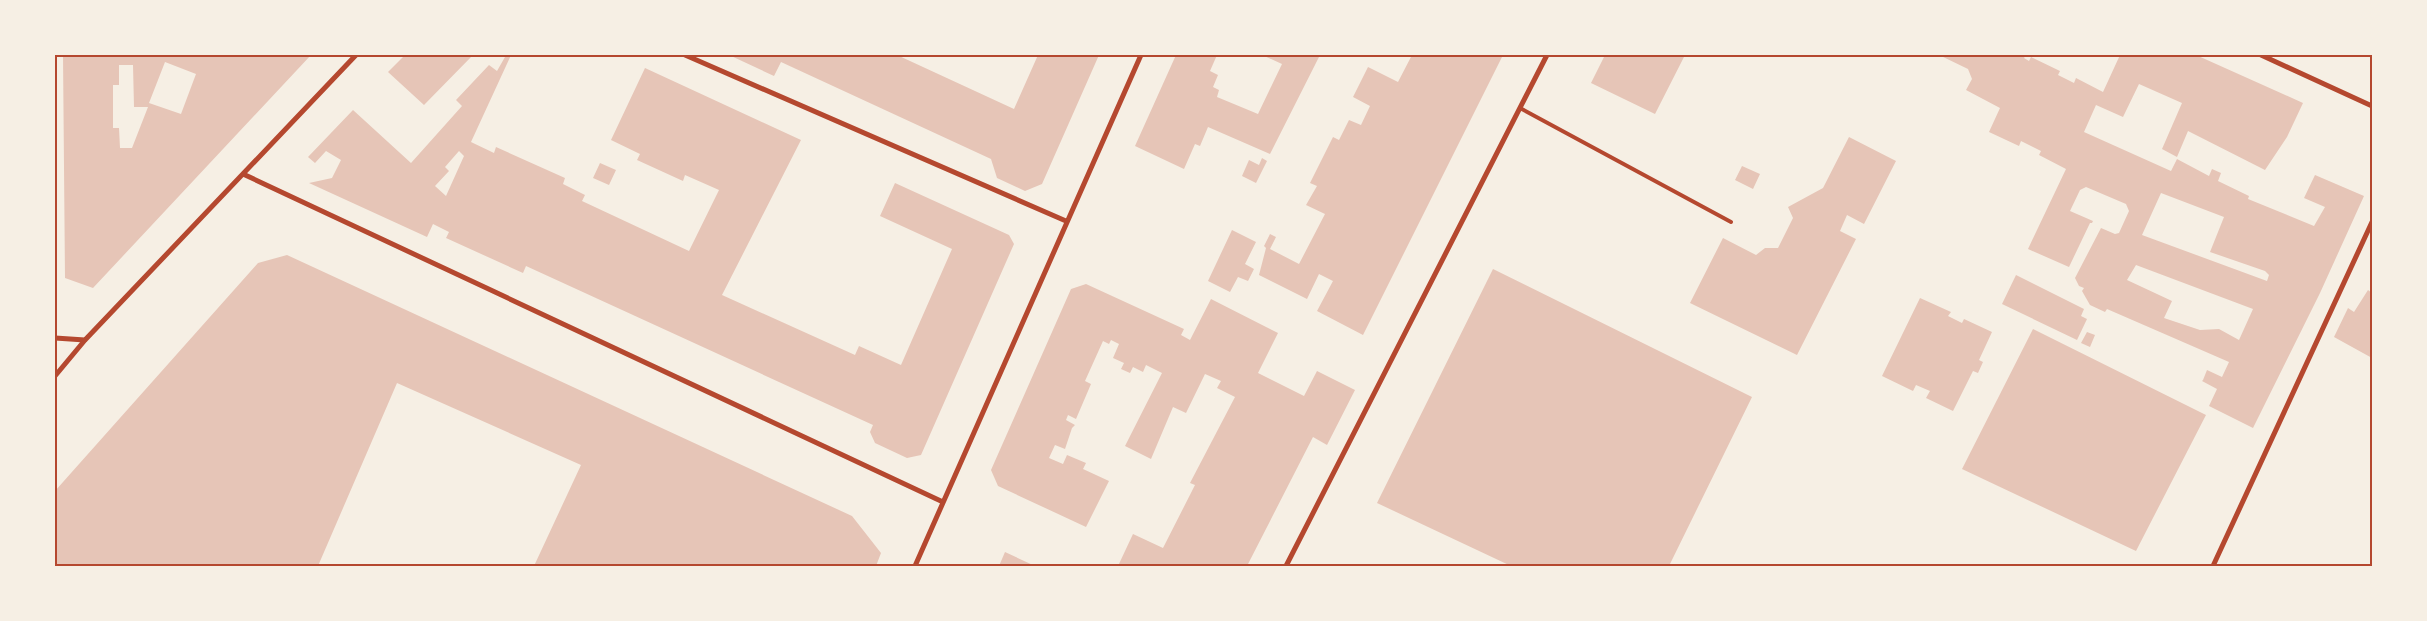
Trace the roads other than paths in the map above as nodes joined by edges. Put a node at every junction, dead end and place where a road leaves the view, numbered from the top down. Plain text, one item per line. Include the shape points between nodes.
1 (356, 55) edge
2 (685, 55) edge
3 (1141, 55) edge
4 (1547, 55) edge
5 (2261, 55) edge
6 (2372, 106) edge
7 (1520, 108) junction
8 (243, 174) junction
9 (1066, 221) junction
10 (1731, 222) dead end
11 (2372, 222) edge
12 (55, 338) edge
13 (85, 340) junction
14 (55, 376) edge
15 (943, 502) junction
16 (915, 566) edge
17 (1286, 566) edge
18 (2214, 566) edge

1 - 8 street
2 - 9 street
3 - 9 street
4 - 7 street
5 - 6 street
7 - 10 lane
7 - 17 street
8 - 13 street
8 - 15 street
9 - 15 street
11 - 18 street
12 - 13 street
13 - 14 street
15 - 16 street

